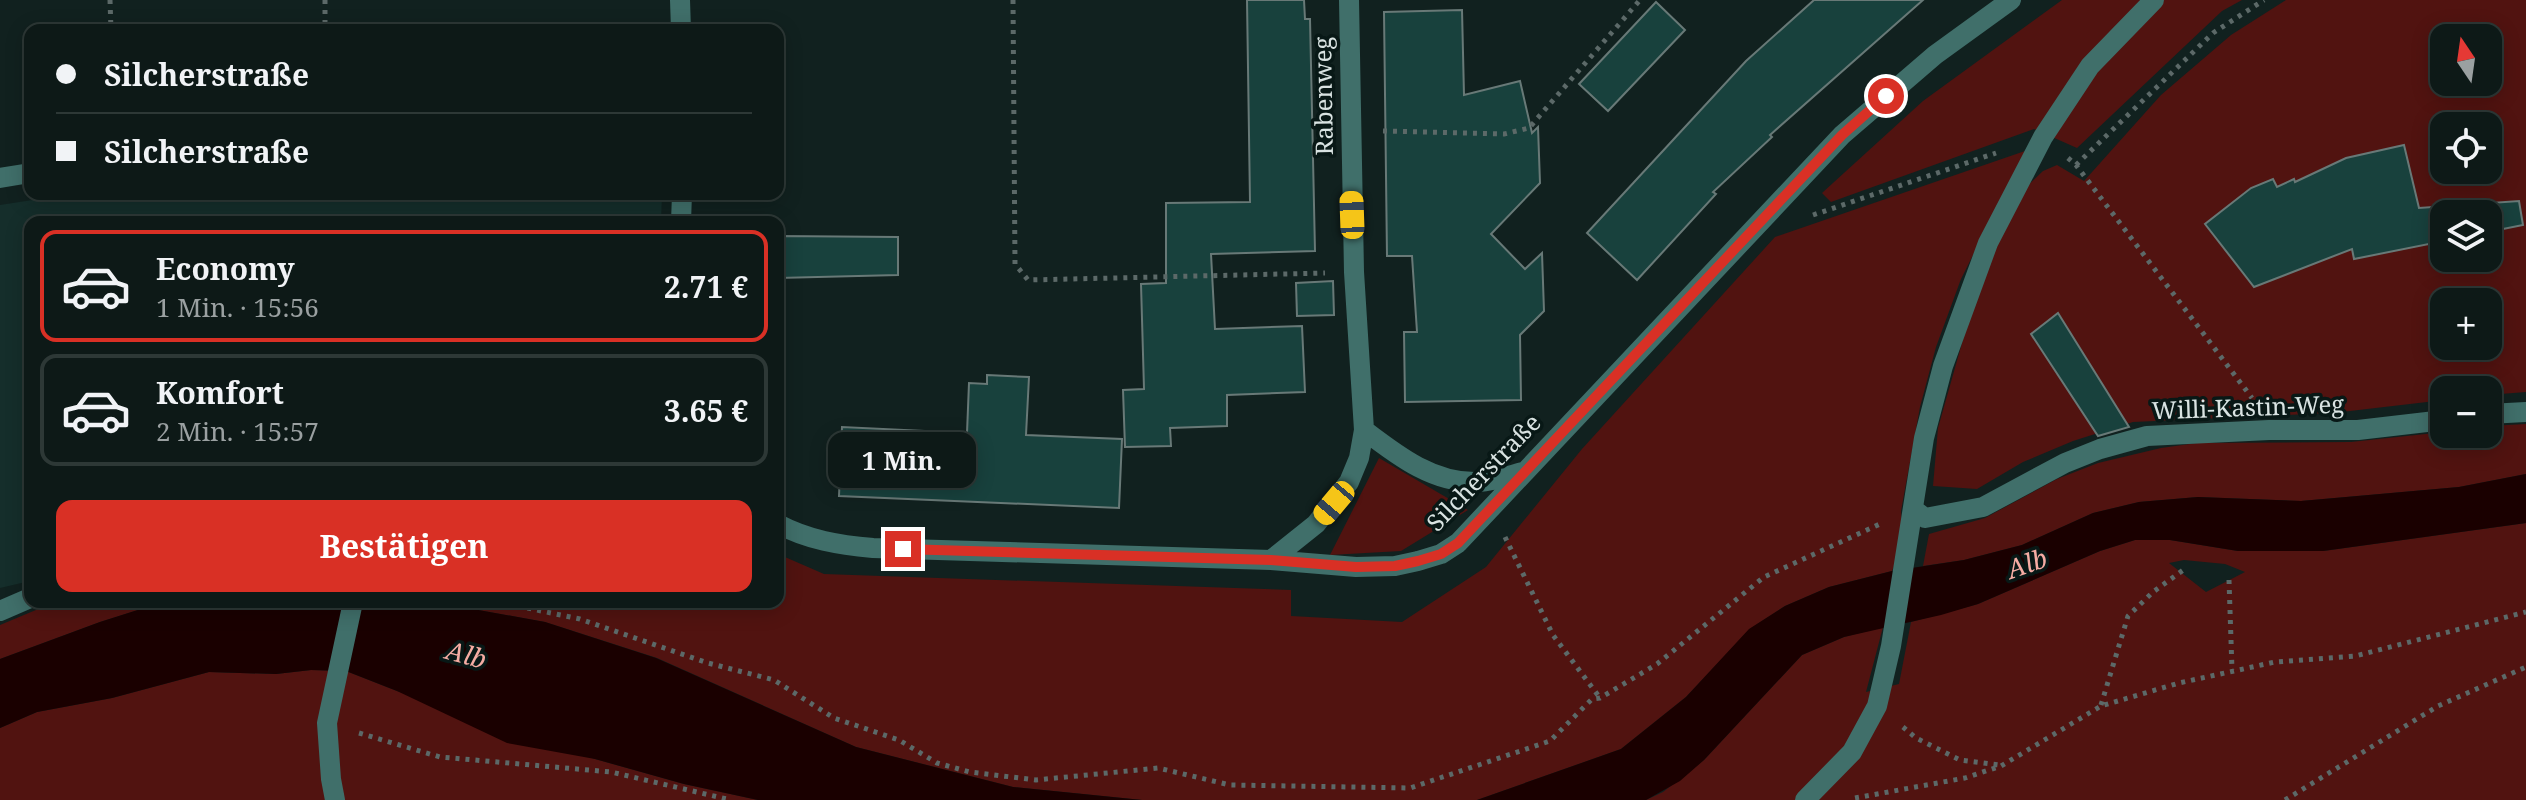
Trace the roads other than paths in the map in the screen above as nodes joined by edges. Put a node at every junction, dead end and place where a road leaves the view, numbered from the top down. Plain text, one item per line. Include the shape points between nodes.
1 (680, 0) edge
2 (1349, 0) edge
3 (2011, 0) edge
4 (2154, 0) edge
5 (681, 24) edge
6 (24, 174) edge
7 (0, 178) edge
8 (2526, 412) edge
9 (2502, 413) edge
10 (2430, 422) edge
11 (1364, 430) junction
12 (1523, 472) junction
13 (1913, 509) junction
14 (784, 527) edge
15 (1271, 560) junction
16 (24, 601) edge
17 (352, 608) edge
18 (0, 611) edge
19 (335, 800) edge
20 (1805, 800) edge

1 - 5 street
2 - 11 street, Rabenweg via 1354,272
3 - 12 street, Silcherstraße via 1935,55 1842,135
4 - 13 street via 2090,66 2043,137 1988,243 1943,366
6 - 7 street
8 - 9 street
10 - 13 street, Willi-Kastin-Weg via 2358,430 2147,436 2065,463 1983,507 1925,518
11 - 12 street via 1395,454 1454,481 1482,482
11 - 15 street, Rabenweg via 1359,458 1341,492 1316,524
12 - 15 street, Silcherstraße via 1458,543 1441,554 1395,566
13 - 20 street via 1877,706 1852,752
14 - 15 street, Silcherstraße via 824,541 873,548
16 - 18 street
17 - 19 street via 327,723

